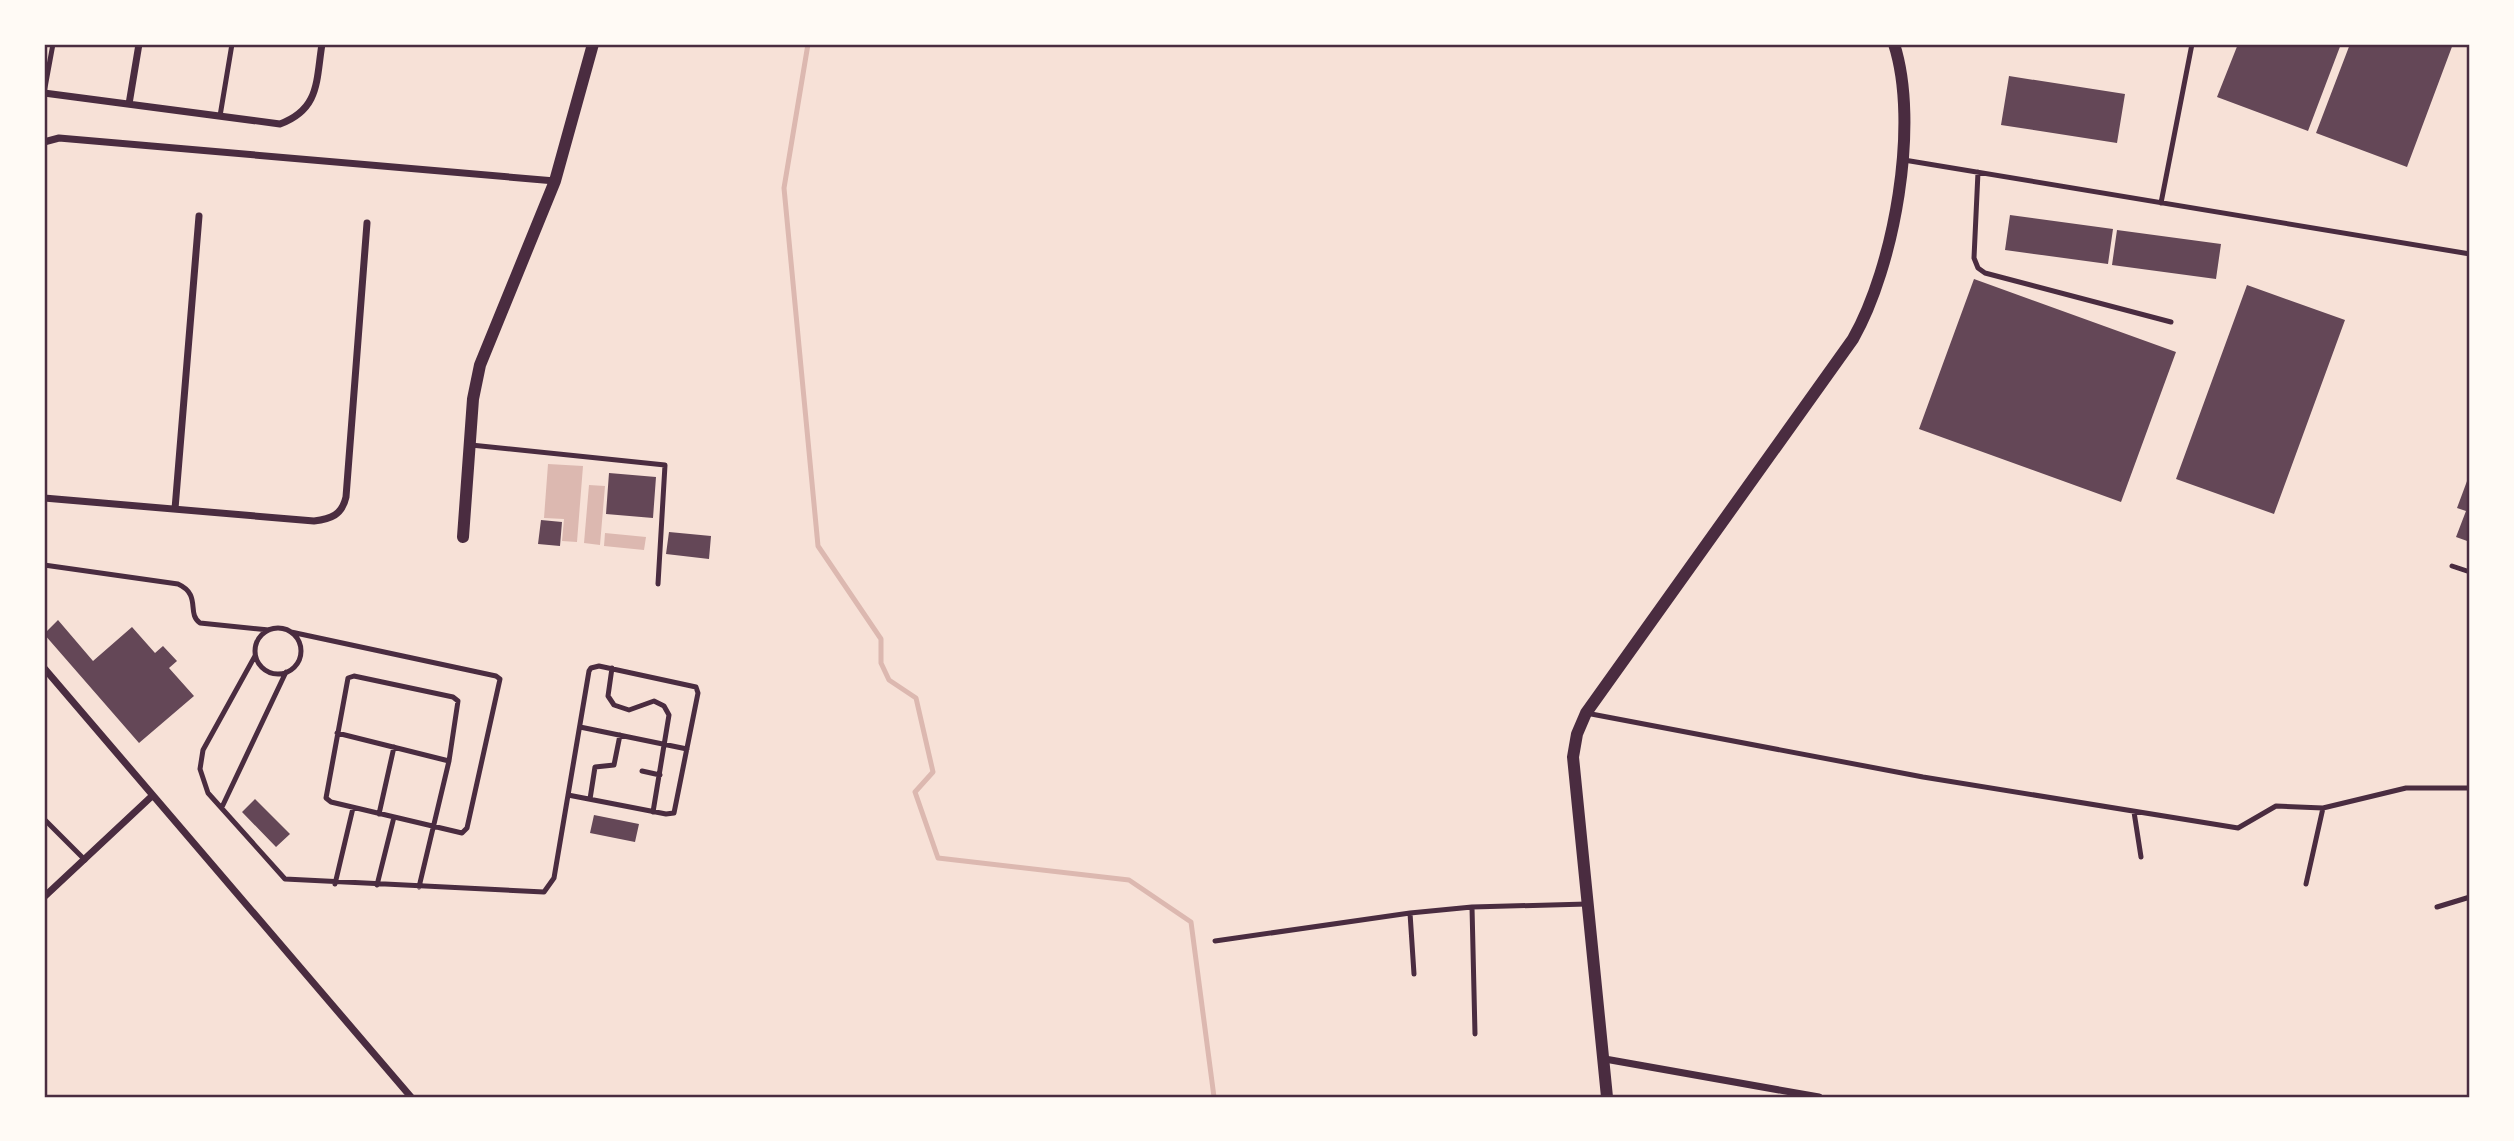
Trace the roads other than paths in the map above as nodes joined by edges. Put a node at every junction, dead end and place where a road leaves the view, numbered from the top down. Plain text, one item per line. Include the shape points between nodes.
1 (53, 44) edge
2 (139, 44) edge
3 (232, 44) edge
4 (322, 44) edge
5 (593, 44) edge
6 (1894, 44) edge
7 (2192, 44) edge
8 (44, 93) edge
9 (129, 104) junction
10 (220, 116) junction
11 (44, 142) edge
12 (1904, 160) junction
13 (1978, 172) junction
14 (555, 181) junction
15 (2161, 203) junction
16 (199, 216) dead end
17 (367, 223) dead end
18 (2470, 254) edge
19 (2172, 322) dead end
20 (469, 445) junction
21 (44, 498) edge
22 (175, 509) junction
23 (463, 537) dead end
24 (44, 565) edge
25 (2452, 566) dead end
26 (2470, 572) edge
27 (658, 584) dead end
28 (269, 630) junction
29 (291, 632) junction
30 (255, 656) junction
31 (44, 668) edge
32 (612, 668) junction
33 (286, 672) junction
34 (1586, 713) junction
35 (580, 727) junction
36 (337, 733) junction
37 (620, 735) junction
38 (666, 744) junction
39 (394, 747) junction
40 (687, 749) junction
41 (449, 761) junction
42 (642, 771) dead end
43 (660, 775) junction
44 (2470, 788) edge
45 (568, 795) junction
46 (152, 796) junction
47 (590, 799) junction
48 (222, 807) junction
49 (353, 808) junction
50 (2323, 808) junction
51 (653, 812) junction
52 (2134, 812) junction
53 (379, 814) junction
54 (394, 817) junction
55 (44, 819) edge
56 (435, 827) junction
57 (2140, 858) dead end
58 (85, 860) junction
59 (335, 884) junction
60 (2306, 884) dead end
61 (377, 885) junction
62 (419, 887) junction
63 (44, 897) edge
64 (2470, 897) edge
65 (1590, 904) junction
66 (1472, 907) junction
67 (2437, 907) dead end
68 (1410, 913) junction
69 (1215, 941) dead end
70 (1414, 974) dead end
71 (1475, 1034) dead end
72 (1605, 1059) junction
73 (411, 1097) edge
74 (1607, 1097) edge
75 (1819, 1097) edge

1 - 8 lane
2 - 9 street
3 - 10 lane
4 - 10 street via 314,92 298,117 280,124
5 - 14 street
6 - 12 street via 1902,68
7 - 15 lane
8 - 9 street
9 - 10 street
11 - 14 street via 59,138
12 - 13 lane
12 - 34 street via 1881,277 1853,339
13 - 15 lane
13 - 19 lane via 1974,258 1978,268
14 - 20 street via 480,365
15 - 18 lane
16 - 22 street
17 - 22 street via 344,507 337,515 314,521
20 - 23 street
20 - 27 lane via 666,465
21 - 22 street
24 - 28 lane via 178,584 192,595 194,615 200,623
25 - 26 lane
28 - 29 lane
28 - 30 lane via 256,643
29 - 33 lane via 301,650 297,664
29 - 56 lane via 499,677 466,832
30 - 33 lane via 271,673
30 - 48 lane via 203,750 200,769 205,788
31 - 46 street
32 - 35 lane via 594,666 589,671
32 - 38 lane via 608,696 614,705 629,710 654,701 667,710
32 - 40 lane via 696,687
33 - 48 lane
34 - 52 lane
34 - 65 street via 1573,757
35 - 37 lane
35 - 45 lane
36 - 39 lane
36 - 41 lane via 350,676 453,697 459,707
36 - 49 lane via 325,794 331,802
37 - 38 lane
37 - 47 lane via 614,765 595,767
38 - 40 lane
38 - 43 lane
39 - 41 lane
39 - 53 lane
40 - 51 lane via 676,809 670,814
41 - 56 lane
42 - 43 lane
43 - 51 lane
44 - 50 lane via 2406,788
45 - 47 lane
45 - 62 lane via 554,878 544,892
46 - 58 street
46 - 73 street
47 - 51 lane
48 - 59 lane via 285,879
49 - 53 lane
49 - 59 lane
50 - 52 lane via 2276,806 2238,828
50 - 60 lane
52 - 57 lane
53 - 54 lane
54 - 56 lane
54 - 61 lane
55 - 58 lane
56 - 62 lane
58 - 63 street
59 - 61 lane
61 - 62 lane
64 - 67 lane
65 - 66 lane
65 - 72 street
66 - 68 lane
66 - 71 lane
68 - 69 lane
68 - 70 lane
72 - 74 street
72 - 75 street

